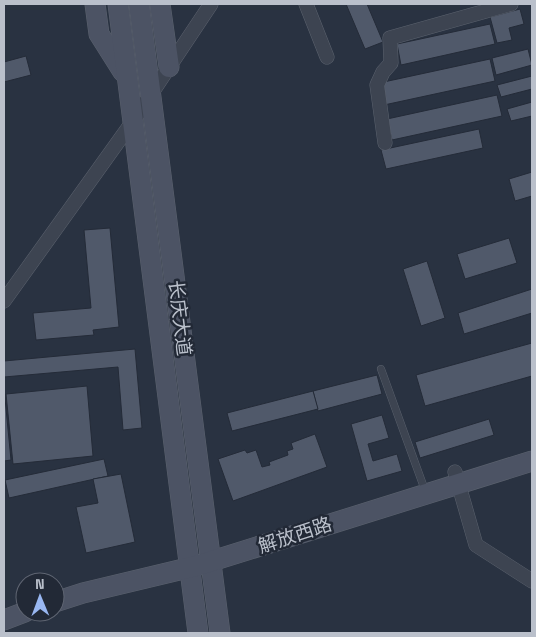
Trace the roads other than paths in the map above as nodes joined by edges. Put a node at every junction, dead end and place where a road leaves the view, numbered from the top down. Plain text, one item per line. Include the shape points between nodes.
1 (94, 4) edge
2 (118, 4) edge
3 (139, 4) edge
4 (160, 4) edge
5 (211, 4) edge
6 (306, 4) edge
7 (511, 4) edge
8 (327, 57) dead end
9 (169, 67) junction
10 (127, 77) junction
11 (151, 94) junction
12 (133, 121) junction
13 (385, 143) dead end
14 (4, 301) edge
15 (381, 369) dead end
16 (532, 448) edge
17 (532, 461) edge
18 (456, 478) junction
19 (424, 488) junction
20 (210, 555) junction
21 (189, 562) junction
22 (517, 572) junction
23 (532, 575) edge
24 (532, 581) edge
25 (65, 586) edge
26 (65, 599) edge
27 (198, 633) edge
28 (220, 633) edge

1 - 10 main road via 99,34
2 - 10 main road, 长庆大道
3 - 11 main road, 长庆大道
4 - 9 main road
5 - 9 street
6 - 8 street
7 - 13 street via 390,38 391,62 378,85
9 - 11 street
10 - 12 main road, 长庆大道
11 - 12 street
11 - 20 main road, 长庆大道
12 - 14 street
12 - 21 main road, 长庆大道
15 - 19 lane
16 - 18 main road, 解放西路
17 - 18 main road, 解放西路
18 - 19 main road, 解放西路
18 - 22 street via 476,545
19 - 20 main road, 解放西路
20 - 21 main road, 解放西路
20 - 28 main road, 长庆大道
21 - 25 main road, 解放西路
21 - 26 main road, 解放西路
21 - 27 main road, 长庆大道
22 - 23 street
22 - 24 street

